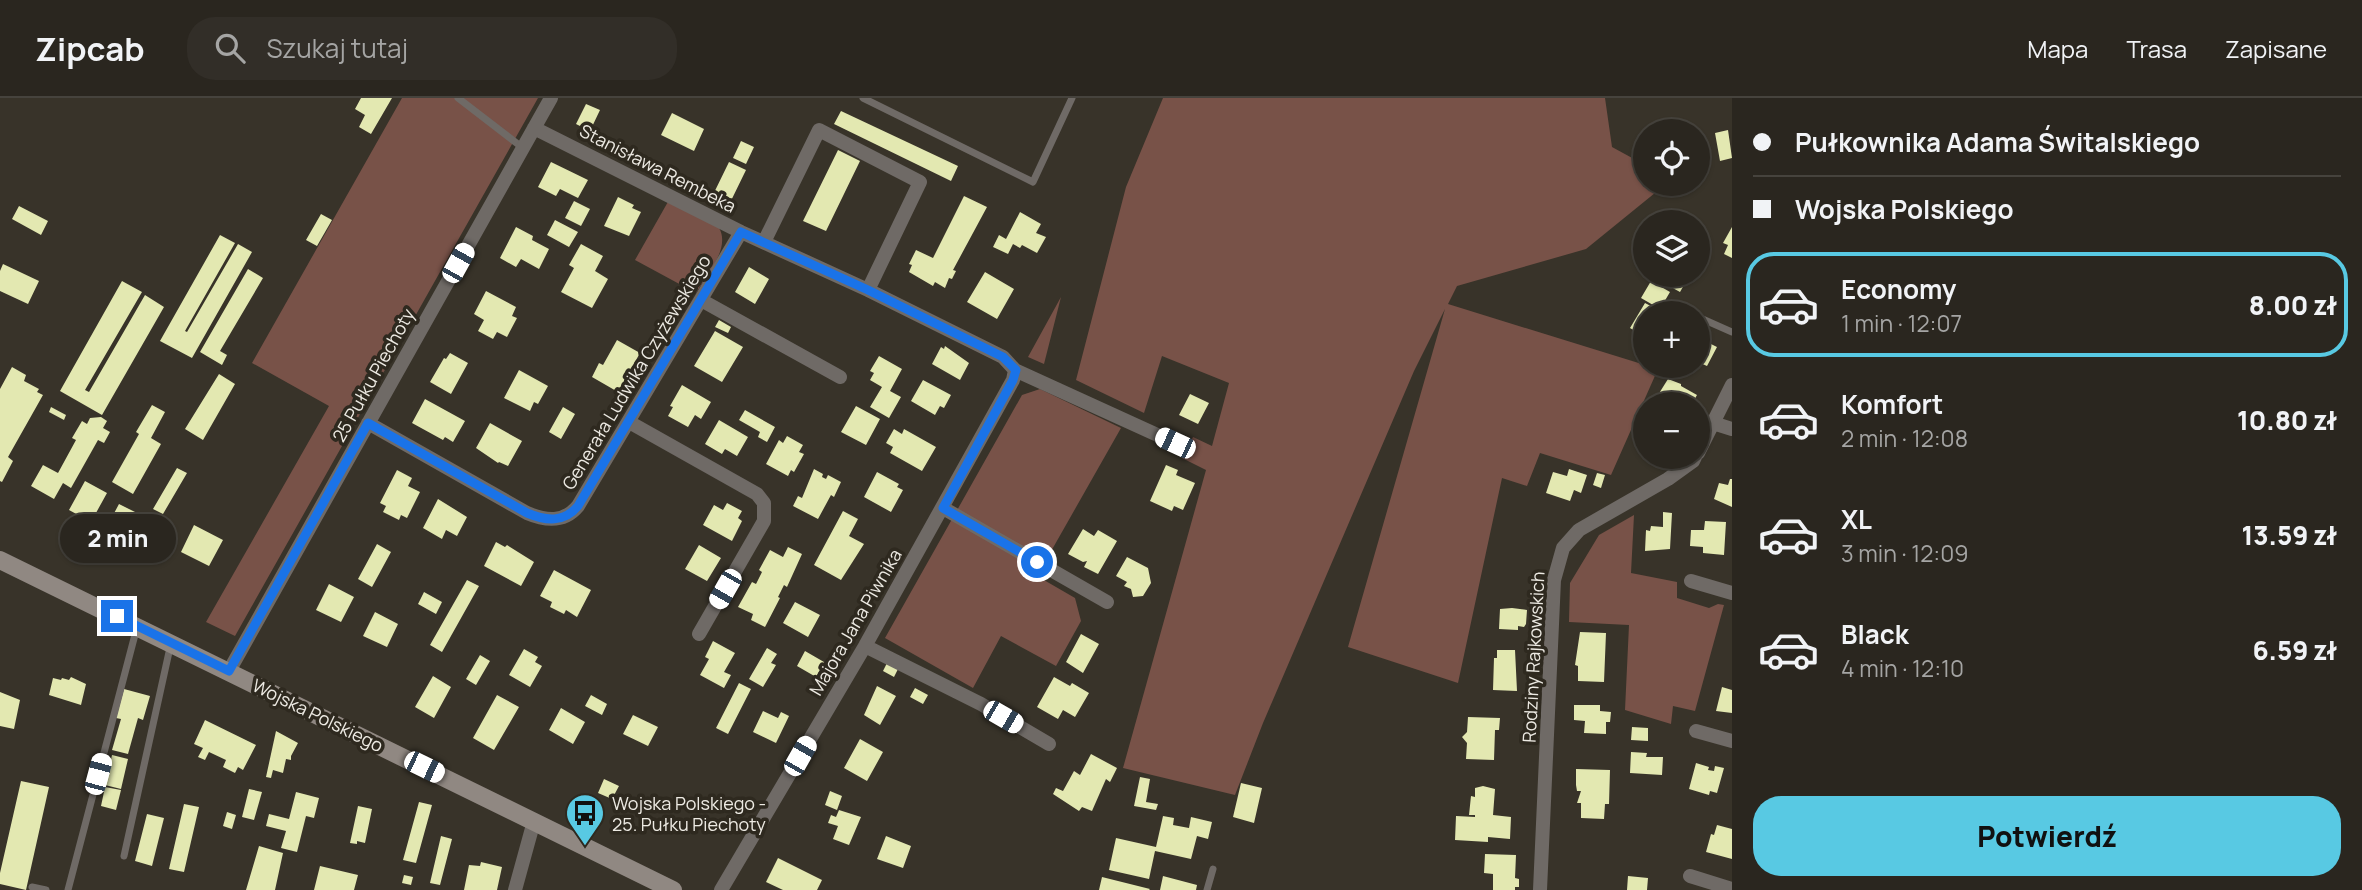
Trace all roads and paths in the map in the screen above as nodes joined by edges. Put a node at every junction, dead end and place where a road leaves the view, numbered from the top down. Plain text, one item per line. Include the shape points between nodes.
1 (458, 98) edge
2 (551, 98) edge
3 (863, 98) edge
4 (1072, 98) edge
5 (534, 128) junction
6 (523, 148) junction
7 (741, 232) junction
8 (764, 242) junction
9 (868, 290) junction
10 (701, 300) junction
11 (1710, 322) edge
12 (1732, 332) edge
13 (1016, 370) junction
14 (840, 377) dead end
15 (1732, 385) edge
16 (629, 422) junction
17 (368, 423) junction
18 (1713, 423) junction
19 (1710, 429) edge
20 (1732, 429) edge
21 (1175, 443) dead end
22 (1682, 469) edge
23 (943, 508) junction
24 (0, 560) edge
25 (1691, 580) dead end
26 (1732, 593) edge
27 (1107, 602) dead end
28 (137, 626) junction
29 (699, 634) dead end
30 (171, 643) junction
31 (865, 646) junction
32 (229, 671) junction
33 (1696, 731) dead end
34 (1732, 741) edge
35 (1049, 744) dead end
36 (534, 821) junction
37 (124, 856) dead end
38 (1213, 869) dead end
39 (1690, 876) dead end
40 (32, 887) dead end
41 (1732, 889) edge
42 (46, 890) edge
43 (68, 890) edge
44 (515, 890) edge
45 (673, 890) edge
46 (721, 890) edge
47 (1207, 890) edge
48 (1540, 890) edge

1 - 6 lane
2 - 5 street, 25 Pułku Piechoty
3 - 4 lane via 1033,182
5 - 6 street, 25 Pułku Piechoty
5 - 7 street, Stanisława Rembeka
6 - 17 street, 25 Pułku Piechoty
7 - 8 street, Stanisława Rembeka
7 - 10 street, Generała Ludwika Czyżewskiego
8 - 9 street, Stanisława Rembeka
8 - 9 street via 819,130 920,182
9 - 13 street, Stanisława Rembeka via 1003,357
10 - 14 street
10 - 16 street, Generała Ludwika Czyżewskiego
11 - 12 lane
13 - 21 street, Stanisława Rembeka
13 - 23 street, Majora Jana Piwnika
15 - 18 street, Rodziny Rajkowskich
16 - 17 street, Generała Ludwika Czyżewskiego via 578,506 567,517 555,520 527,513
16 - 29 street via 757,494 764,503 764,522
17 - 32 street, 25 Pułku Piechoty
18 - 19 street, Rodziny Rajkowskich
18 - 20 street
22 - 48 street, Rodziny Rajkowskich via 1579,530 1563,548 1554,580
23 - 27 street
23 - 31 street, Majora Jana Piwnika
24 - 28 main road, Wojska Polskiego
25 - 26 street
28 - 30 main road, Wojska Polskiego
28 - 43 lane
30 - 32 main road, Wojska Polskiego
30 - 37 lane
31 - 35 street
31 - 46 street, Majora Jana Piwnika
32 - 36 main road, Wojska Polskiego
33 - 34 street
36 - 44 street
36 - 45 main road, Wojska Polskiego
38 - 47 lane
39 - 41 street
40 - 42 lane

